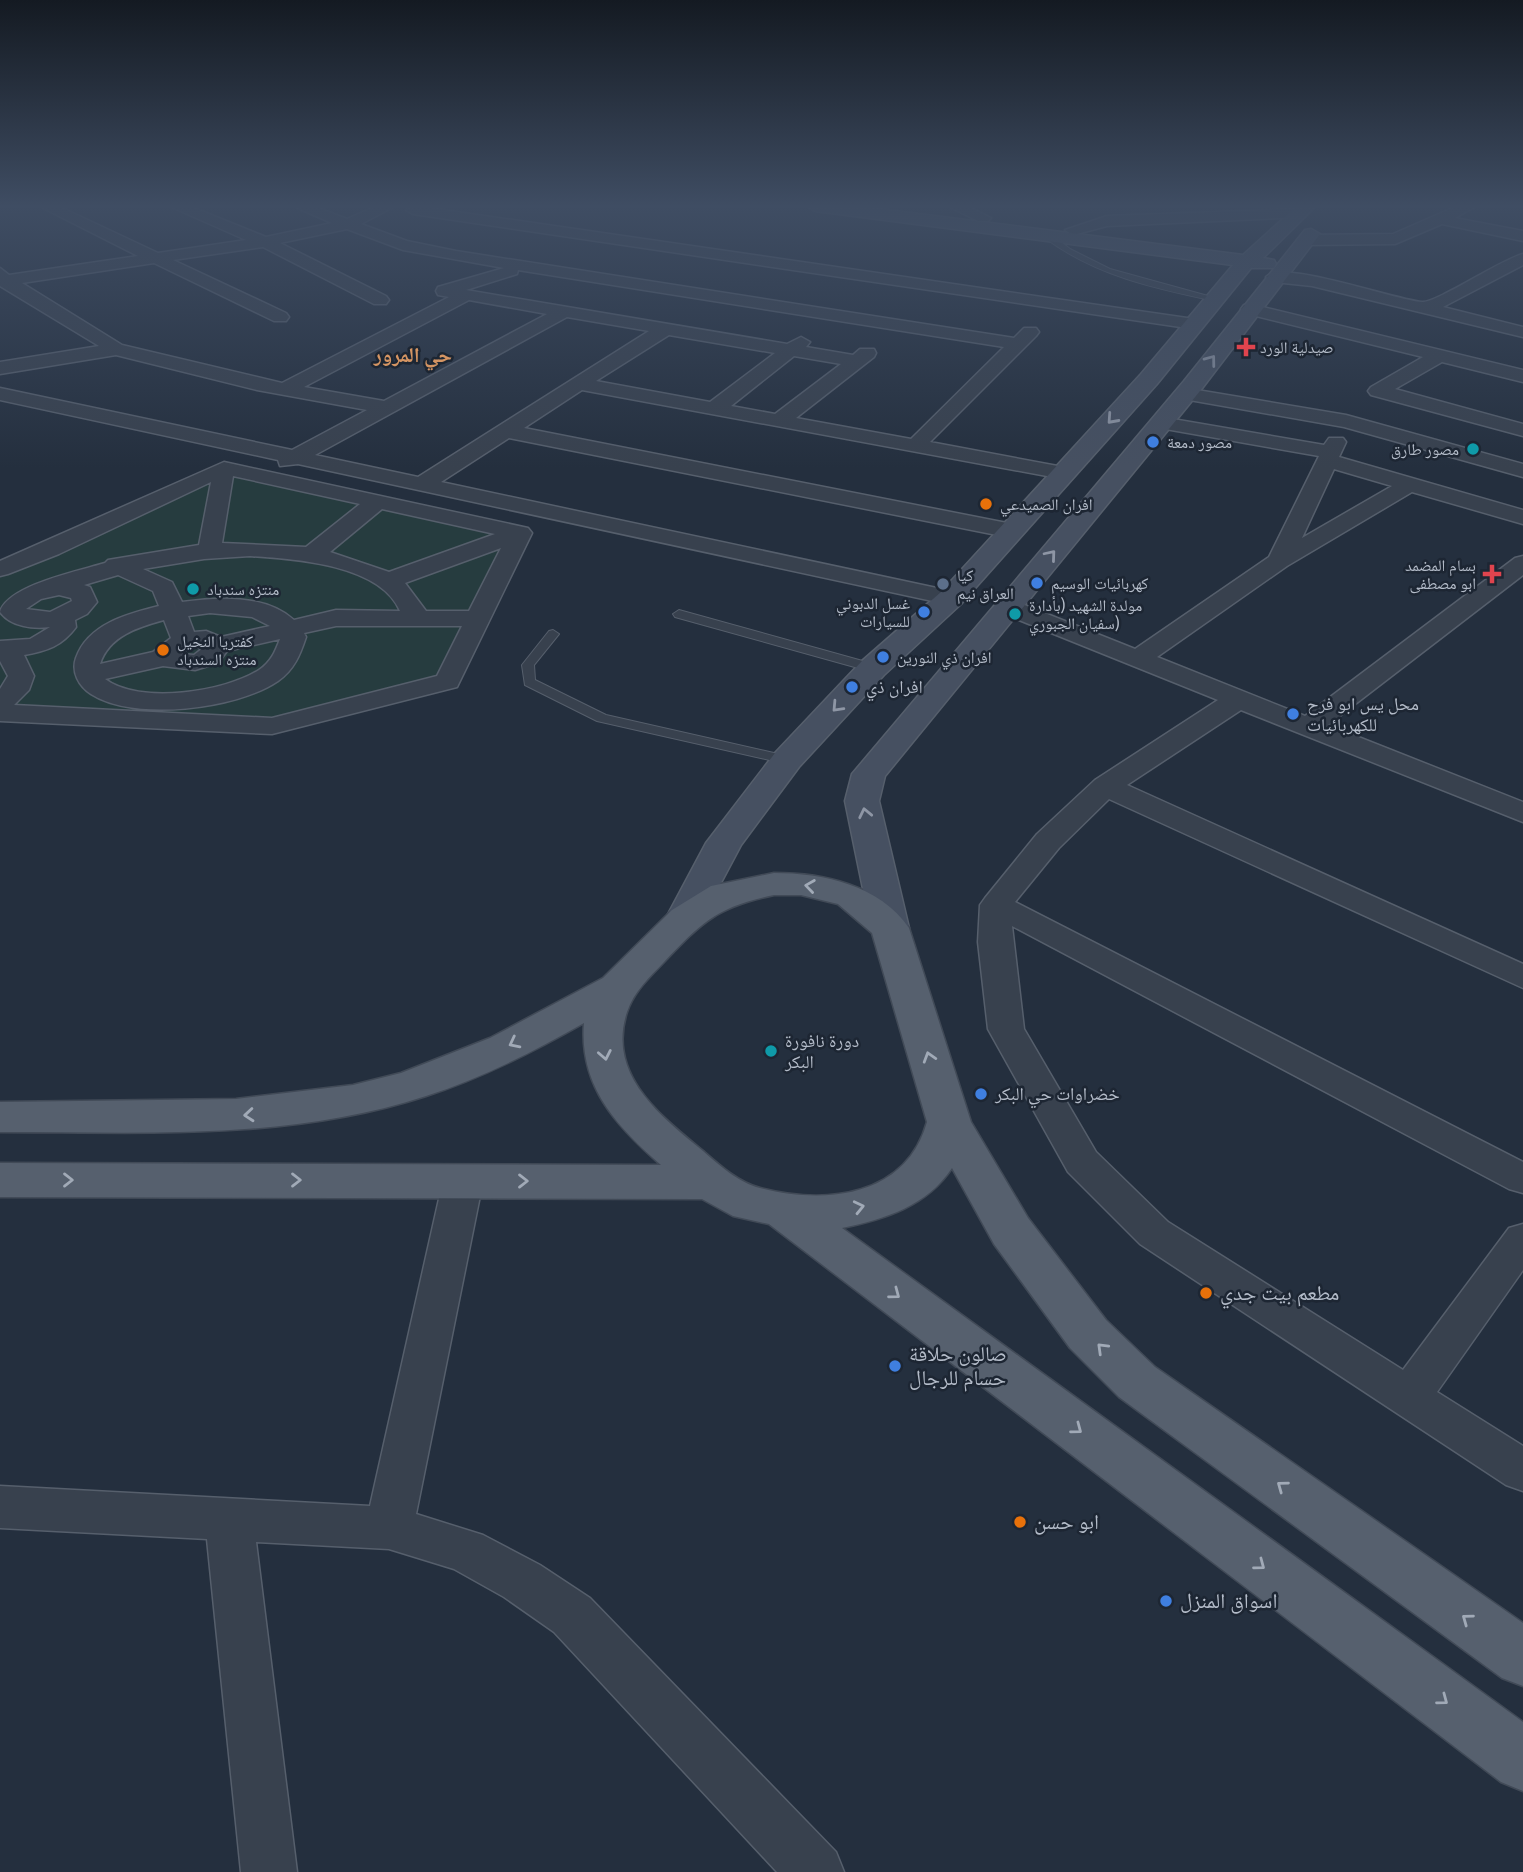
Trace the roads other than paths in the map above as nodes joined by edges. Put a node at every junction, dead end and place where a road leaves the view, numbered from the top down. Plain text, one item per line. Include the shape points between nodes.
1 (27, 293) edge
2 (230, 293) edge
3 (367, 293) edge
4 (456, 293) edge
5 (703, 293) edge
6 (982, 293) edge
7 (1228, 293) edge
8 (1256, 293) edge
9 (1365, 293) edge
10 (1456, 293) edge
11 (464, 296) junction
12 (380, 300) dead end
13 (1055, 304) junction
14 (1428, 308) junction
15 (1250, 309) junction
16 (564, 312) junction
17 (836, 316) junction
18 (280, 317) dead end
19 (1194, 324) junction
20 (902, 326) junction
21 (665, 329) junction
22 (1523, 332) edge
23 (1018, 344) junction
24 (116, 349) junction
25 (790, 350) junction
26 (1440, 355) junction
27 (1523, 359) edge
28 (856, 361) junction
29 (0, 368) edge
30 (1503, 371) junction
31 (1523, 376) edge
32 (1149, 379) junction
33 (579, 384) junction
34 (285, 389) junction
35 (1378, 391) junction
36 (0, 394) edge
37 (1185, 394) junction
38 (387, 408) junction
39 (714, 409) junction
40 (1339, 419) junction
41 (779, 421) junction
42 (1161, 423) junction
43 (1523, 430) edge
44 (506, 431) junction
45 (915, 446) junction
46 (1329, 456) junction
47 (296, 457) junction
48 (224, 468) junction
49 (1523, 471) edge
50 (1063, 473) junction
51 (256, 475) junction
52 (1410, 484) junction
53 (421, 485) junction
54 (219, 491) junction
55 (378, 501) junction
56 (1523, 517) edge
57 (1012, 530) junction
58 (520, 533) junction
59 (51, 549) junction
60 (209, 552) junction
61 (311, 555) junction
62 (1279, 561) junction
63 (1523, 563) edge
64 (120, 567) junction
65 (0, 569) edge
66 (388, 581) junction
67 (50, 589) junction
68 (951, 598) junction
69 (1008, 607) junction
70 (8, 608) edge
71 (172, 610) junction
72 (679, 614) dead end
73 (62, 617) junction
74 (415, 618) junction
75 (475, 619) junction
76 (289, 629) junction
77 (553, 634) dead end
78 (32, 646) junction
79 (1, 649) edge
80 (191, 651) junction
81 (1139, 658) junction
82 (88, 667) junction
83 (873, 668) junction
84 (1240, 698) junction
85 (0, 704) edge
86 (209, 710) junction
87 (0, 713) edge
88 (1308, 727) junction
89 (787, 760) junction
90 (1105, 786) junction
91 (1520, 808) edge
92 (996, 905) junction
93 (685, 918) junction
94 (890, 928) junction
95 (1523, 977) edge
96 (617, 987) junction
97 (0, 1117) edge
98 (949, 1122) junction
99 (1523, 1179) edge
100 (0, 1180) edge
101 (463, 1181) junction
102 (710, 1182) junction
103 (781, 1209) junction
104 (1523, 1239) edge
105 (1409, 1396) junction
106 (1523, 1471) edge
107 (0, 1507) edge
108 (229, 1520) junction
109 (388, 1528) junction
110 (1523, 1658) edge
111 (1523, 1760) edge
112 (269, 1872) edge
113 (816, 1872) edge

1 - 24 street
2 - 18 street
3 - 12 street
4 - 11 street
5 - 17 street
6 - 13 street
7 - 19 main road
8 - 15 main road
9 - 14 street
10 - 14 street
11 - 16 street
11 - 34 street
13 - 19 street
13 - 23 street
14 - 22 street
15 - 26 street
37 -> 15 main road
16 - 21 street
16 - 38 street
17 - 20 street
17 - 25 street
19 - 32 main road
20 - 23 street
20 - 28 street
21 - 25 street
21 - 33 street
23 - 45 street
24 - 29 street
24 - 34 street
25 - 28 street
25 - 39 street
26 - 30 street
26 - 35 street
27 - 30 street
28 - 41 street
30 - 31 street
32 - 37 main road
32 -> 50 main road
33 - 39 street
33 - 44 street
34 - 38 street
35 - 40 street
35 - 43 street
36 - 47 street
37 - 40 street
37 - 42 main road
38 - 47 street
39 - 41 street
40 - 46 street
40 - 49 street
41 - 45 street
42 - 46 street
69 -> 42 main road
44 - 53 street
44 - 57 street
45 - 50 street
46 - 52 street
46 - 62 street
47 - 51 street
47 - 53 street
48 - 51 street
48 - 54 street
48 - 59 street
50 - 57 main road
51 - 54 street
51 - 55 street
52 - 56 street
52 - 62 street
53 - 68 street
54 - 60 street
55 - 58 street
55 - 61 street
57 - 68 main road
58 - 66 street
58 - 75 street
59 - 64 street
59 - 65 street
60 - 61 street
60 - 64 street
61 - 66 street via 355,566
62 - 81 street
63 - 88 street
64 - 67 street
64 - 71 street via 163,587
66 - 74 street via 411,605
67 - 70 street
67 - 73 street via 75,590 86,598 82,606
68 - 83 main road
69 - 81 street
94 -> 69 main road via 862,801 869,774
70 - 73 street via 27,619
71 - 76 street via 245,608 273,616
71 - 80 street
71 - 82 street via 100,641
72 - 83 lane
73 - 78 street via 61,632
74 - 75 street
74 - 76 street via 336,618
75 - 86 street via 448,681 272,726
76 - 80 street
76 - 86 street via 293,646 282,663
77 - 89 lane via 528,665 529,682 562,701 602,718
78 - 79 street
78 - 82 street
79 - 85 street via 16,662 21,676 15,690
80 - 82 street
80 - 86 street
81 - 84 street
82 - 86 street via 103,690 130,699
83 -> 89 main road
84 - 88 street
84 - 90 street
86 - 87 street
88 - 91 street
89 - 93 main road via 724,843
90 - 92 street via 1048,841
90 - 95 street
92 - 99 street
92 - 105 street via 995,942 1006,1029 1082,1162 1154,1233
94 -> 93 main road via 851,896 801,884 724,894
93 - 96 main road
98 -> 94 main road
96 -> 97 main road via 466,1066 357,1100 241,1116
96 -> 102 main road via 605,1015 603,1045 609,1075 625,1105
103 -> 98 main road via 827,1214 866,1206 900,1192 926,1172 942,1149
110 -> 98 main road via 1137,1382 1088,1334 1046,1282
100 -> 101 main road
101 -> 102 main road
101 - 109 street
102 - 103 main road via 749,1204
103 -> 111 main road
104 - 105 street
105 - 106 street
107 - 108 street
108 - 109 street
108 - 112 street
109 - 113 street via 466,1551 572,1615

